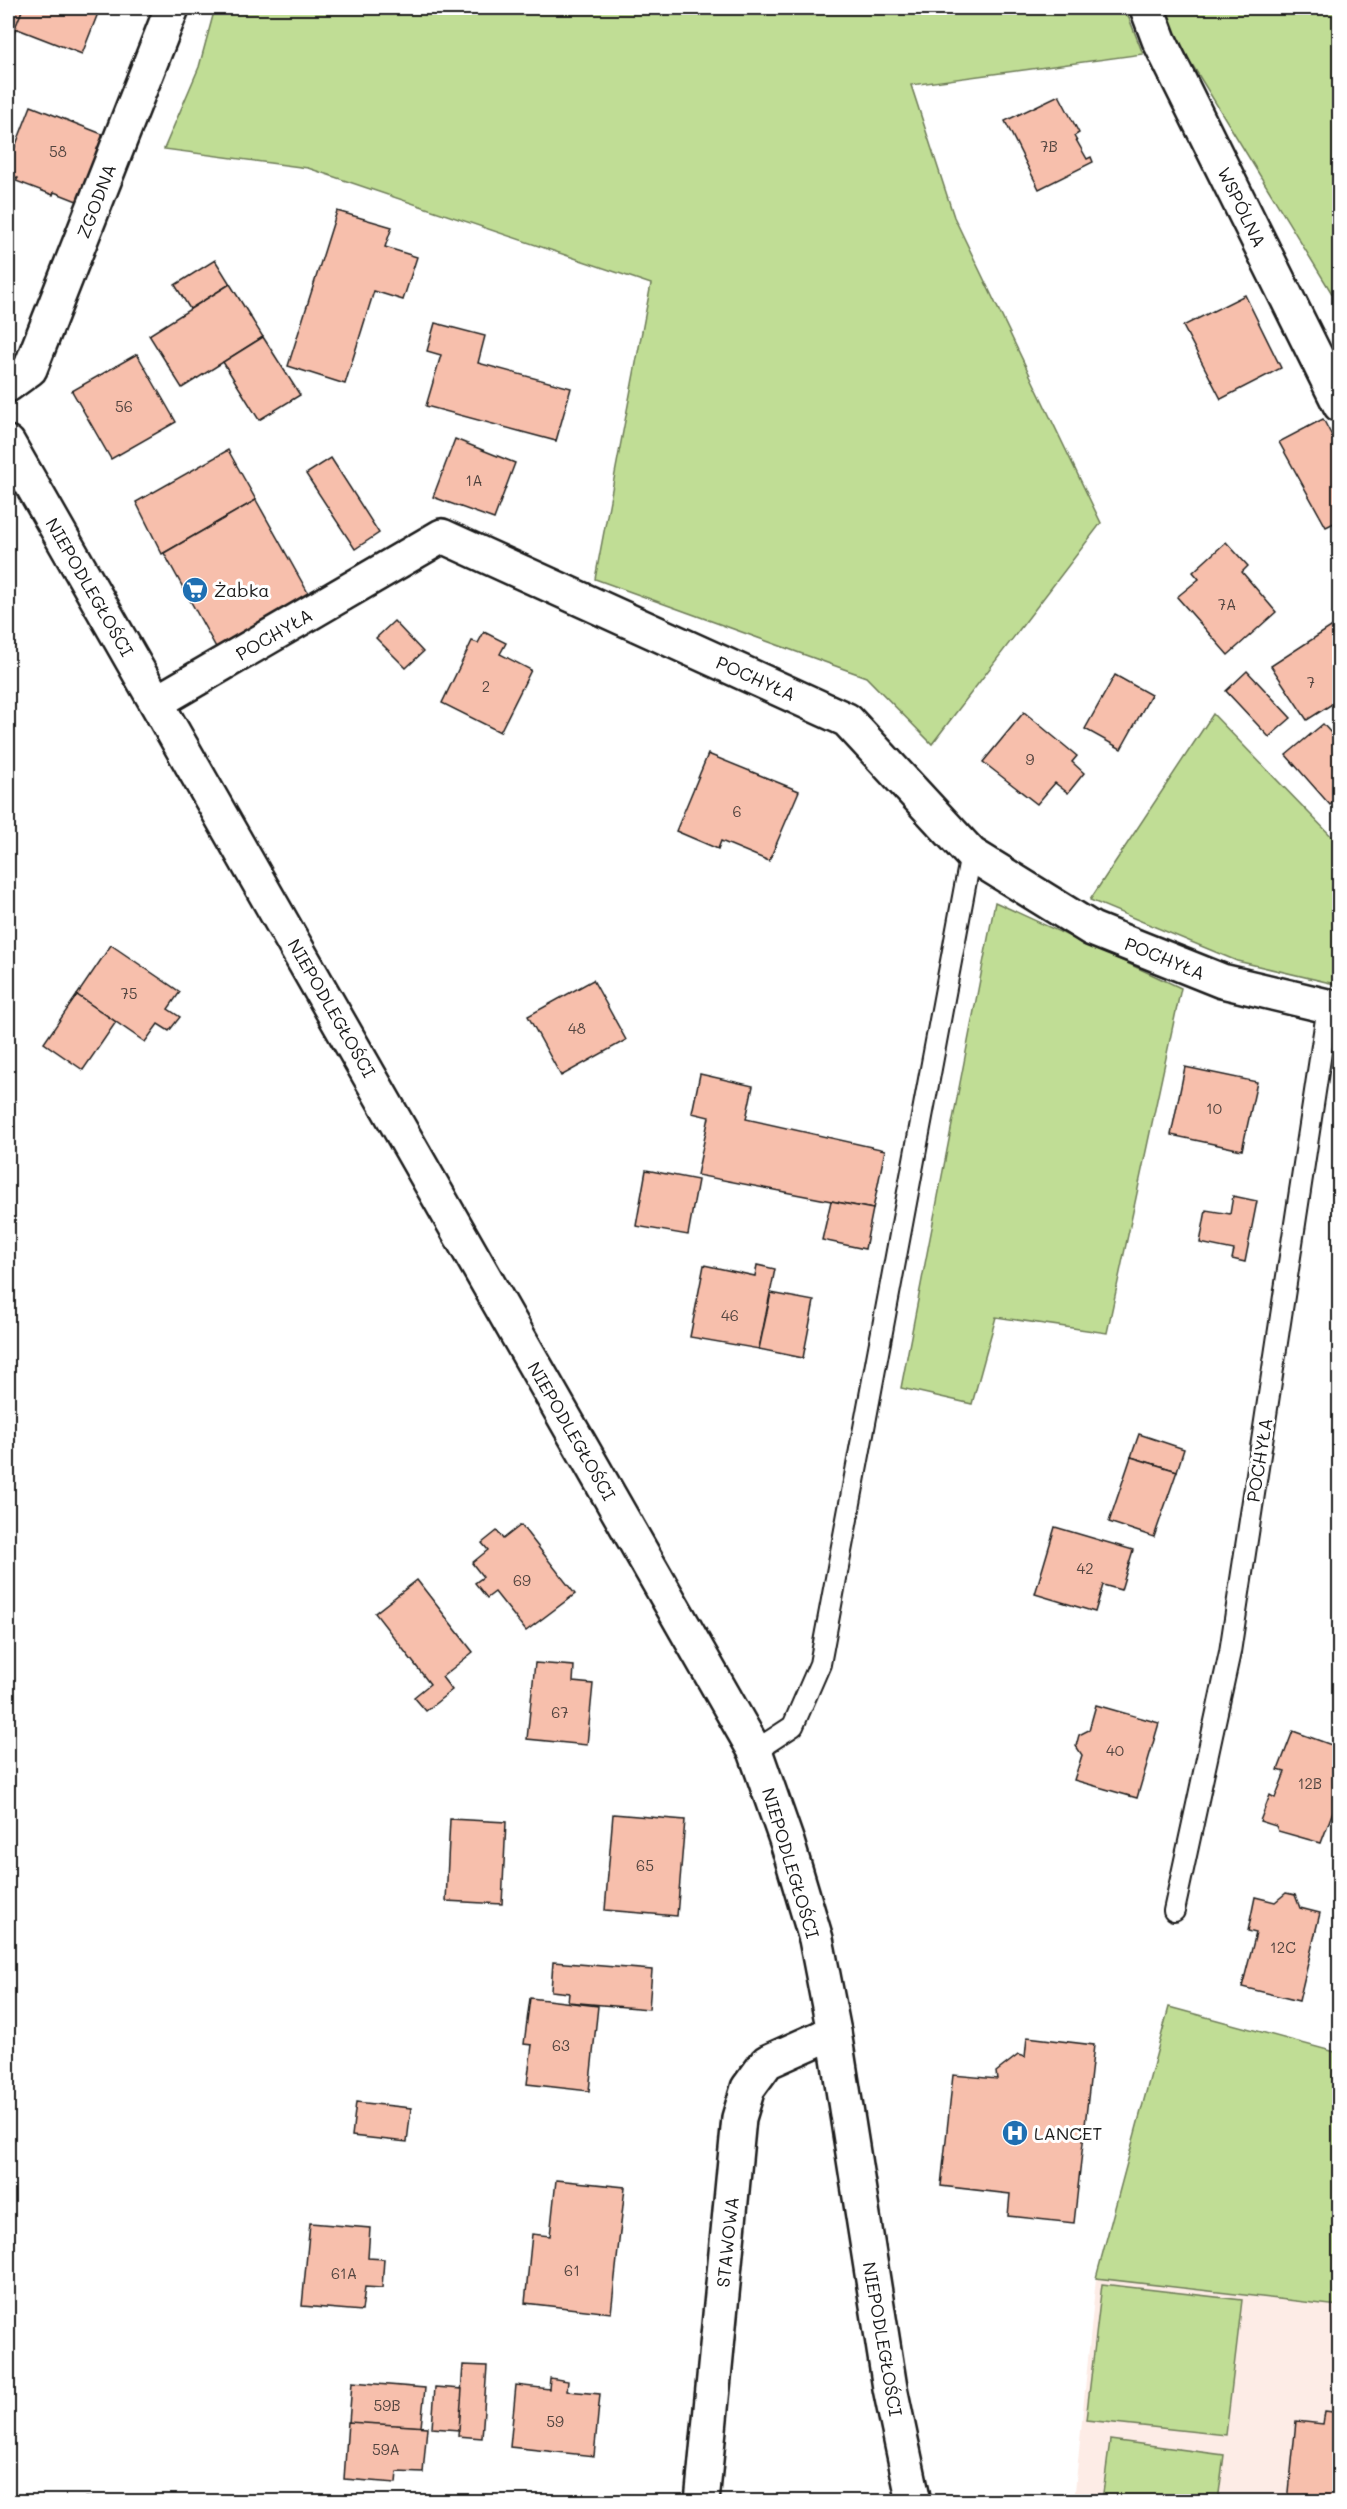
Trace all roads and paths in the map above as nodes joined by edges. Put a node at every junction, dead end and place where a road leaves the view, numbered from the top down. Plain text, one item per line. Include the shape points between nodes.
1 (172, 8) edge
2 (1147, 8) edge
3 (8, 386) edge
4 (1340, 405) edge
5 (8, 443) edge
6 (157, 702) junction
7 (971, 854) junction
8 (1334, 1008) edge
9 (755, 1751) junction
10 (1174, 1911) dead end
11 (834, 2032) junction
12 (702, 2502) edge
13 (914, 2502) edge

1 - 3 street, ZGODNA via 30,369
2 - 4 street, WSPÓLNA via 1159,40
5 - 6 street, NIEPODLEGŁOŚCI
6 - 7 street, POCHYŁA via 442,536 847,720
6 - 9 street, NIEPODLEGŁOŚCI
7 - 8 street, POCHYŁA via 1092,929 1222,981
7 - 9 lane via 820,1664 793,1726
8 - 10 lane, POCHYŁA via 1230,1652
9 - 11 street, NIEPODLEGŁOŚCI via 816,1939
11 - 12 street, STAWOWA via 767,2062 748,2088 739,2118
11 - 13 street, NIEPODLEGŁOŚCI via 890,2388

